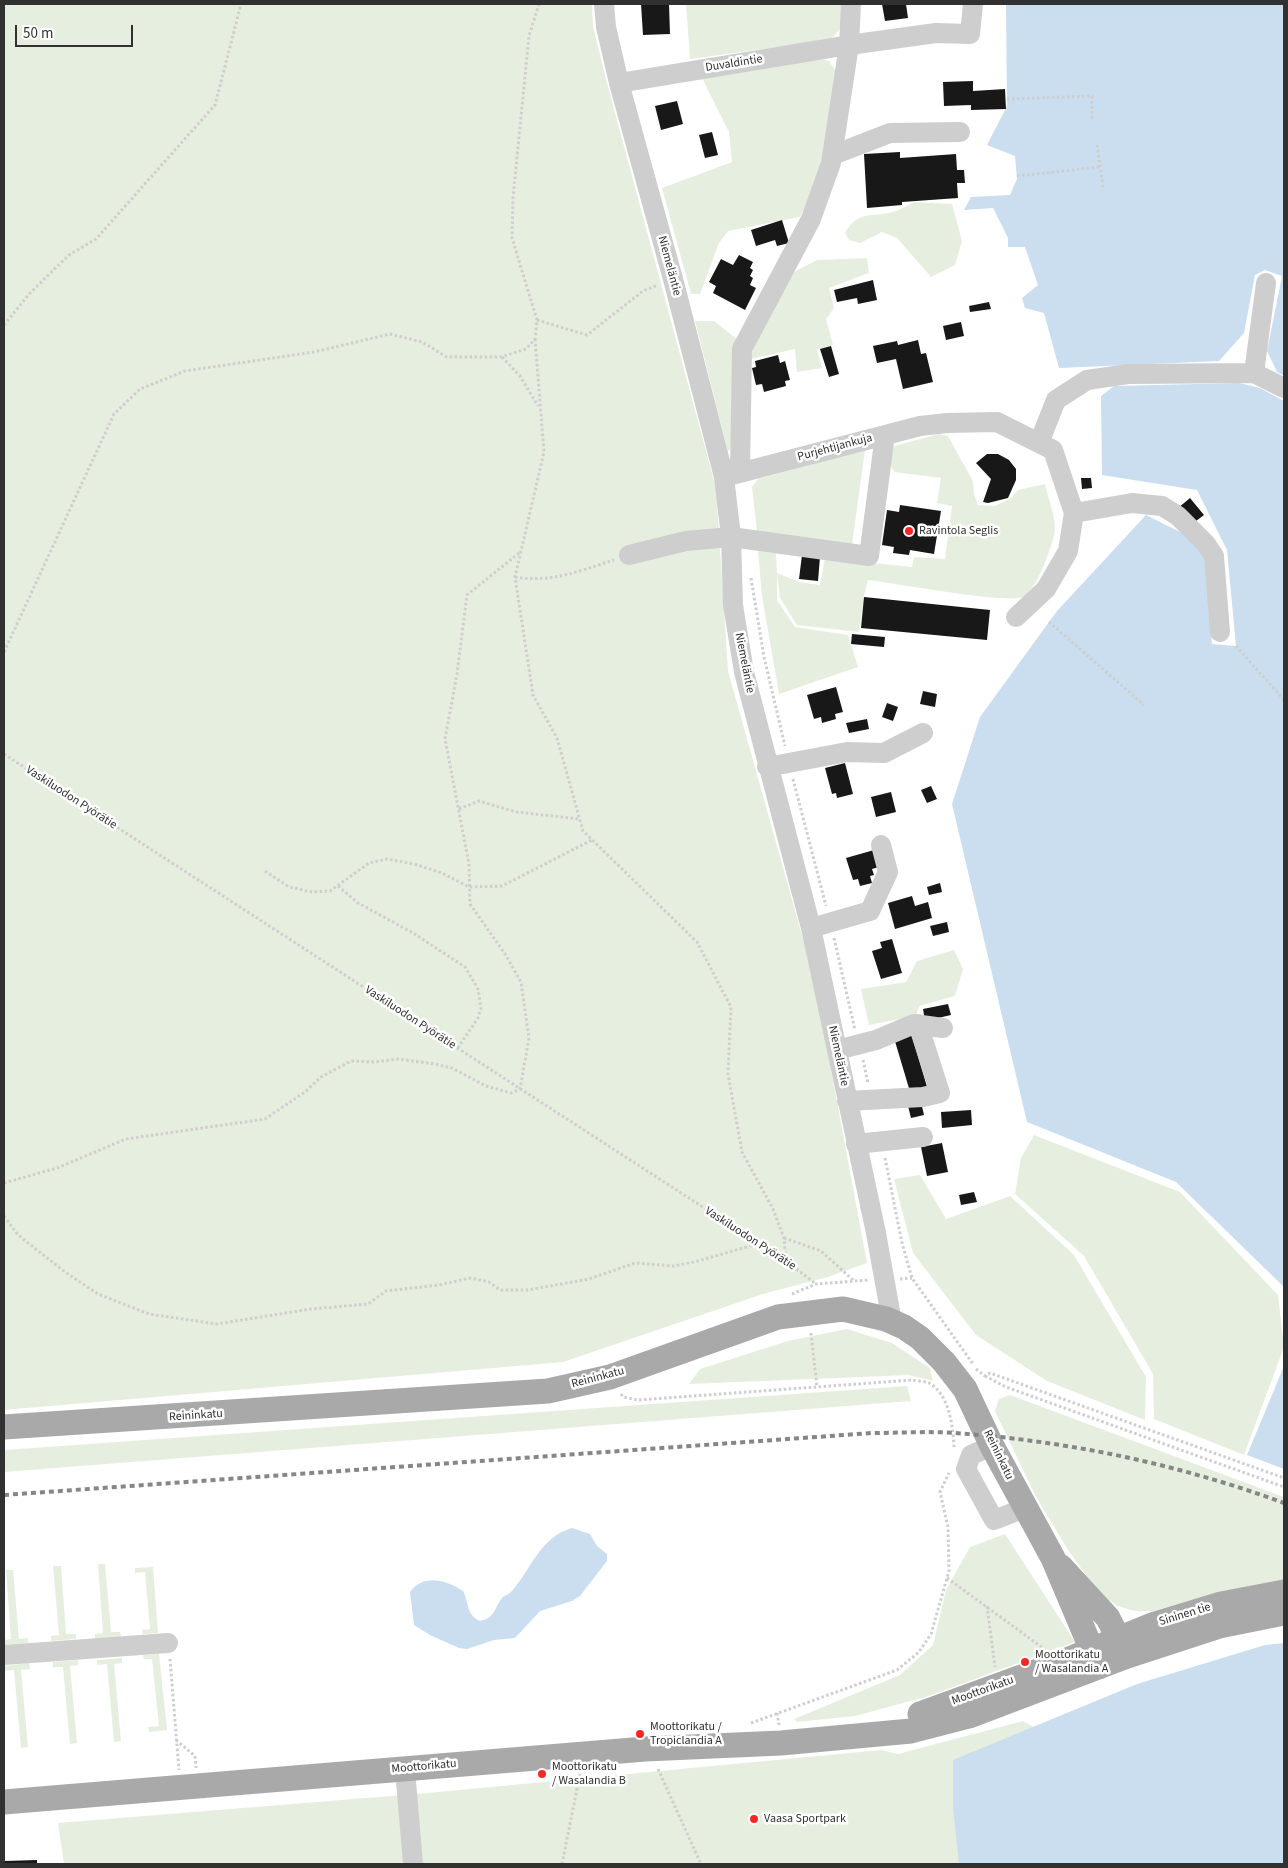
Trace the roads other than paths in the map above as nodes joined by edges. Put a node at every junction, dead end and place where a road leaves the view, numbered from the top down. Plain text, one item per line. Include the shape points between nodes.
1 (604, 4) edge
2 (852, 4) edge
3 (972, 4) edge
4 (849, 45) junction
5 (619, 83) junction
6 (960, 132) dead end
7 (833, 155) junction
8 (1266, 283) dead end
9 (1254, 373) junction
10 (1284, 388) edge
11 (885, 435) junction
12 (1039, 443) junction
13 (732, 475) junction
14 (1074, 513) junction
15 (731, 537) junction
16 (629, 555) road end
17 (1016, 617) dead end
18 (1220, 632) dead end
19 (923, 733) dead end
20 (767, 767) junction
21 (881, 844) dead end
22 (811, 928) junction
23 (918, 1024) junction
24 (943, 1028) dead end
25 (836, 1050) junction
26 (847, 1101) junction
27 (923, 1137) dead end
28 (856, 1144) junction
29 (892, 1322) junction
30 (4, 1427) edge
31 (992, 1446) junction
32 (1025, 1508) junction
33 (1053, 1558) junction
34 (1284, 1592) edge
35 (1284, 1613) edge
36 (168, 1643) road end
37 (1123, 1647) junction
38 (4, 1654) edge
39 (1095, 1658) junction
40 (844, 1738) junction
41 (405, 1769) junction
42 (4, 1802) edge
43 (413, 1864) edge

1 - 5 street, Niemeläntie
2 - 4 street
3 - 4 street, Duvaldintie via 970,34 936,33
4 - 5 street, Duvaldintie
4 - 7 street
5 - 13 street, Niemeläntie
6 - 7 street via 890,133
7 - 13 street via 811,220 742,349
8 - 9 street
9 - 10 street
9 - 12 street via 1128,374 1087,380 1056,400
11 - 12 street, Purjehtijankuja via 920,426 996,422
11 - 13 street, Purjehtijankuja
11 - 15 street via 869,556
12 - 14 street, Purjehtijankuja via 1052,450
13 - 15 street, Niemeläntie
14 - 17 street via 1068,551 1046,589
14 - 18 street via 1132,503 1162,506 1178,516 1214,556
15 - 16 street via 686,541
15 - 20 street, Niemeläntie via 733,605 744,672
19 - 20 street via 884,754 847,752
20 - 22 street, Niemeläntie
21 - 22 street via 888,872 870,911
22 - 25 street, Niemeläntie
23 - 24 street
23 - 25 street via 876,1040
23 - 26 street via 940,1093 923,1097
25 - 26 street, Niemeläntie
26 - 28 street, Niemeläntie
27 - 28 street
28 - 29 street, Niemeläntie
29 - 30 main road, Reininkatu via 843,1309 778,1317 610,1377 548,1391
29 - 31 main road, Reininkatu via 920,1338 944,1362 965,1389
31 - 32 main road, Reininkatu
31 - 32 street via 971,1455 966,1469 984,1507 994,1520
32 - 33 main road, Reininkatu
33 - 37 main road, Reininkatu via 1108,1618
33 - 39 main road, Reininkatu
34 - 37 main road, Sininen tie via 1204,1609
35 - 37 main road
36 - 38 street
37 - 39 main road, Sininen tie
39 - 40 main road, Moottorikatu via 1057,1664 915,1716
39 - 40 main road, Moottorikatu via 969,1716 911,1731
40 - 41 main road, Moottorikatu
41 - 42 main road, Moottorikatu
41 - 43 street

